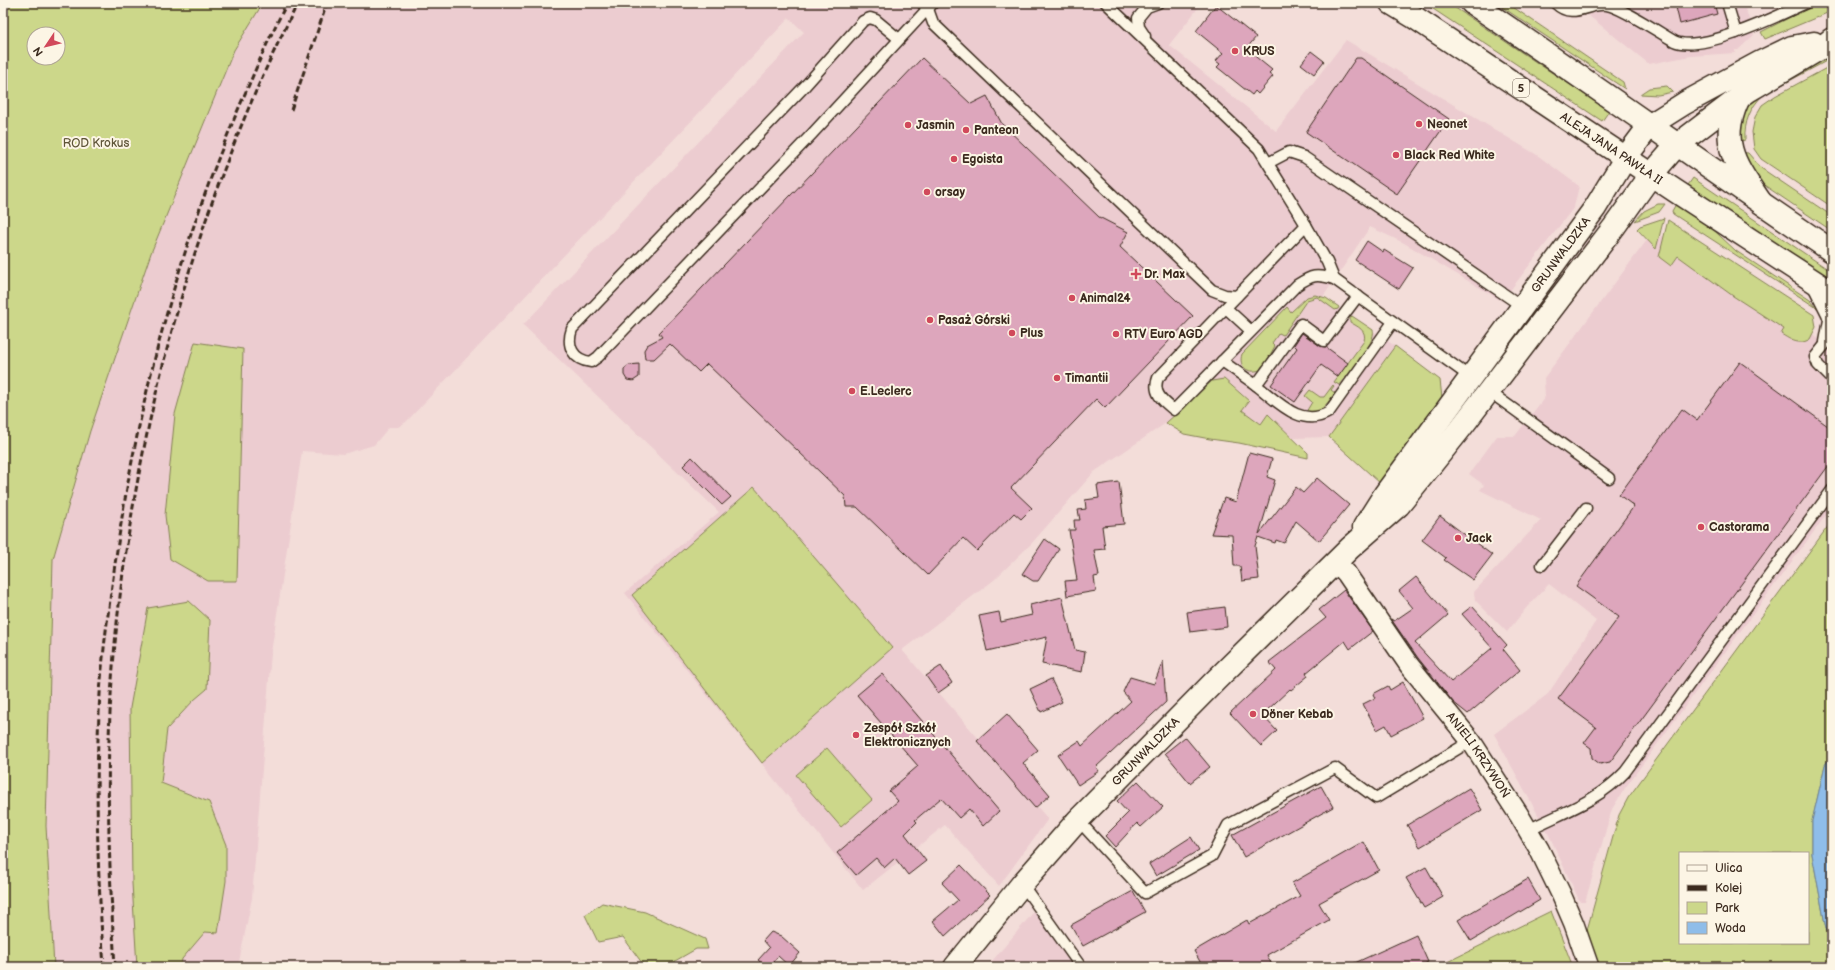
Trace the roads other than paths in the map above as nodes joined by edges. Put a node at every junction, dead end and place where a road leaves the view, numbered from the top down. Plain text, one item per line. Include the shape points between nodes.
1 (1106, 3) edge
2 (1158, 3) edge
3 (1391, 3) edge
4 (1472, 3) edge
5 (1554, 3) edge
6 (1727, 3) edge
7 (1806, 3) edge
8 (928, 5) edge
9 (1736, 33) junction
10 (899, 39) junction
11 (1829, 43) edge
12 (1151, 46) junction
13 (1740, 96) junction
14 (1650, 125) junction
15 (1677, 145) junction
16 (1626, 157) junction
17 (1268, 163) junction
18 (1651, 175) junction
19 (1762, 205) junction
20 (1306, 225) junction
21 (1832, 251) edge
22 (1808, 277) junction
23 (1334, 279) junction
24 (1832, 293) edge
25 (1237, 296) junction
26 (1358, 296) junction
27 (1226, 308) junction
28 (1523, 308) junction
29 (1393, 322) junction
30 (1251, 331) junction
31 (1829, 338) edge
32 (1222, 361) junction
33 (1471, 378) junction
34 (1832, 379) edge
35 (1256, 385) junction
36 (1488, 391) junction
37 (1609, 478) dead end
38 (1832, 490) edge
39 (1586, 508) dead end
40 (1343, 555) junction
41 (1542, 565) dead end
42 (1471, 741) junction
43 (1078, 820) junction
44 (1528, 830) junction
45 (1022, 884) junction
46 (955, 967) edge
47 (1081, 967) edge
48 (1589, 967) edge

1 - 12 lane
2 - 12 lane via 1147,7 1138,18 1139,27
3 - 16 street, ALEJA JANA PAWŁA II / 5
4 - 14 street
5 - 9 lane via 1572,11 1608,5 1685,45
6 - 9 lane
7 - 9 lane
8 - 10 lane
8 - 25 lane via 933,23 1212,290
10 - 10 lane via 812,134 598,357 592,362 583,361 576,354 569,346 572,329 805,86 863,21 870,18 876,20
11 - 13 street, GRUNWALDZKA
11 - 14 street, GRUNWALDZKA via 1792,47 1685,103
12 - 17 lane via 1259,149
13 - 15 street, GRUNWALDZKA
13 - 19 street via 1729,132 1730,148 1738,170
14 - 15 street
14 - 16 street, GRUNWALDZKA
15 - 18 street, GRUNWALDZKA
15 - 19 street
16 - 18 street, ALEJA JANA PAWŁA II / 5
16 - 28 street, GRUNWALDZKA via 1595,208
17 - 20 lane
17 - 28 lane via 1288,152 1304,157
18 - 22 street, ALEJA JANA PAWŁA II / 5
18 - 36 street, GRUNWALDZKA
19 - 21 street
20 - 23 lane
20 - 25 lane
22 - 24 street, ALEJA JANA PAWŁA II / 5
22 - 31 lane via 1827,314
23 - 26 lane
23 - 30 lane via 1319,275 1308,277
25 - 27 lane
26 - 29 lane
26 - 35 lane via 1324,341 1301,324
27 - 30 lane
27 - 32 lane via 1158,378 1155,385 1157,393 1174,410
28 - 33 street, GRUNWALDZKA
29 - 33 lane
29 - 35 lane via 1329,412 1322,416 1298,416
30 - 32 lane
31 - 34 lane via 1815,357 1818,365
32 - 35 lane
33 - 36 lane
33 - 40 street, GRUNWALDZKA via 1382,492
36 - 37 lane
36 - 40 street, GRUNWALDZKA via 1399,505
38 - 44 lane via 1625,772 1614,783 1575,809
39 - 41 lane
40 - 42 street, ANIELI KRZYWOŃ via 1346,573 1409,666
40 - 43 street, GRUNWALDZKA
42 - 43 lane via 1376,798 1335,768 1228,825 1212,856 1144,893
42 - 44 street, ANIELI KRZYWOŃ
43 - 45 street, GRUNWALDZKA
44 - 48 street, ANIELI KRZYWOŃ via 1561,894
45 - 46 street, GRUNWALDZKA
45 - 47 lane

